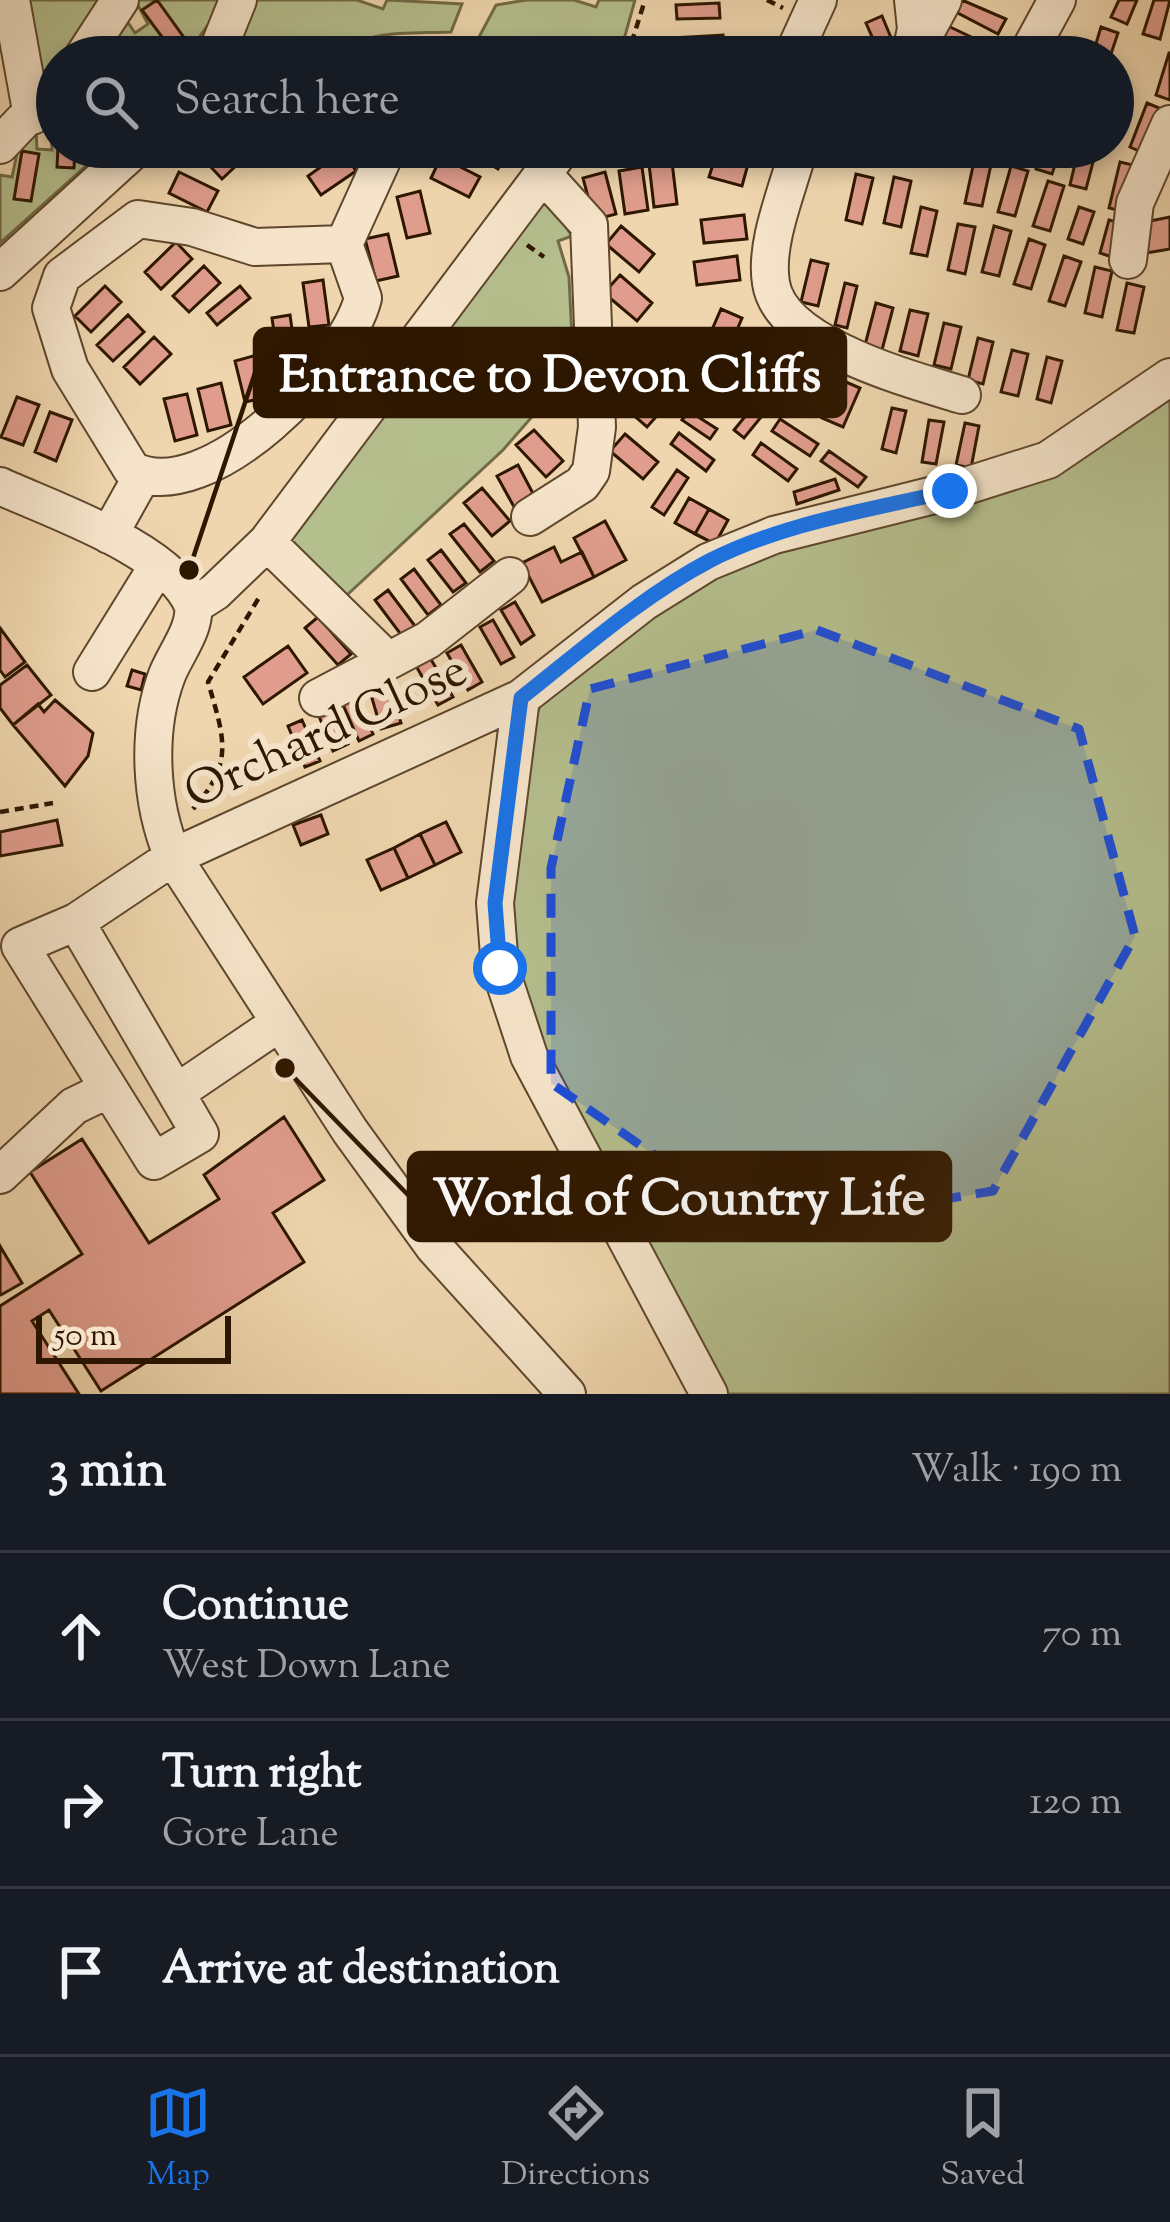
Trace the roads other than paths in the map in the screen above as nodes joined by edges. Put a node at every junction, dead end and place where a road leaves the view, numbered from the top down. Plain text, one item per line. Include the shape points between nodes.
1 (11, 0) edge
2 (120, 0) edge
3 (238, 0) edge
4 (818, 0) edge
5 (943, 0) edge
6 (1057, 0) edge
7 (913, 29) edge
8 (97, 36) edge
9 (223, 36) edge
10 (802, 36) edge
11 (1037, 36) edge
12 (36, 111) edge
13 (32, 116) junction
14 (1170, 124) edge
15 (0, 145) edge
16 (114, 168) edge
17 (378, 168) edge
18 (547, 168) edge
19 (558, 168) edge
20 (794, 168) edge
21 (344, 244) junction
22 (1128, 260) dead end
23 (0, 272) edge
24 (1170, 377) edge
25 (962, 395) dead end
26 (142, 476) junction
27 (0, 486) edge
28 (548, 517) dead end
29 (109, 535) junction
30 (267, 542) junction
31 (157, 567) junction
32 (509, 576) dead end
33 (193, 606) junction
34 (386, 659) junction
35 (92, 672) dead end
36 (318, 698) dead end
37 (521, 698) junction
38 (173, 857) junction
39 (76, 922) junction
40 (10, 946) edge
41 (279, 1023) junction
42 (109, 1089) junction
43 (176, 1093) junction
44 (0, 1175) edge
45 (567, 1394) edge
46 (709, 1394) edge

1 - 13 street
2 - 8 street
3 - 9 street
4 - 10 street
5 - 7 street via 929,26
6 - 11 street
12 - 13 street
13 - 15 street
14 - 22 street via 1135,203
16 - 23 street
17 - 21 street
18 - 30 street
19 - 28 street via 590,225 595,454 582,484
20 - 25 street via 770,274 784,314 885,371
21 - 26 street via 364,298 342,349 235,453
21 - 26 street via 255,247 138,219 62,276 50,308 70,369 126,464
24 - 37 street, Orchard Close via 1048,460 774,535 708,562
26 - 29 street
27 - 29 street
29 - 31 street
30 - 33 street
30 - 34 street
31 - 33 street
31 - 35 street
32 - 34 street via 428,640
33 - 38 street via 158,712 154,763
34 - 36 street
37 - 38 street, Orchard Close
37 - 46 street via 495,903 500,968 529,1056
38 - 39 street, Orchard Close
38 - 41 street
39 - 40 street, Orchard Close
39 - 43 street
40 - 42 street
41 - 43 street
41 - 45 street via 434,1247
42 - 43 street via 154,1161 200,1134
42 - 44 street via 74,1106

